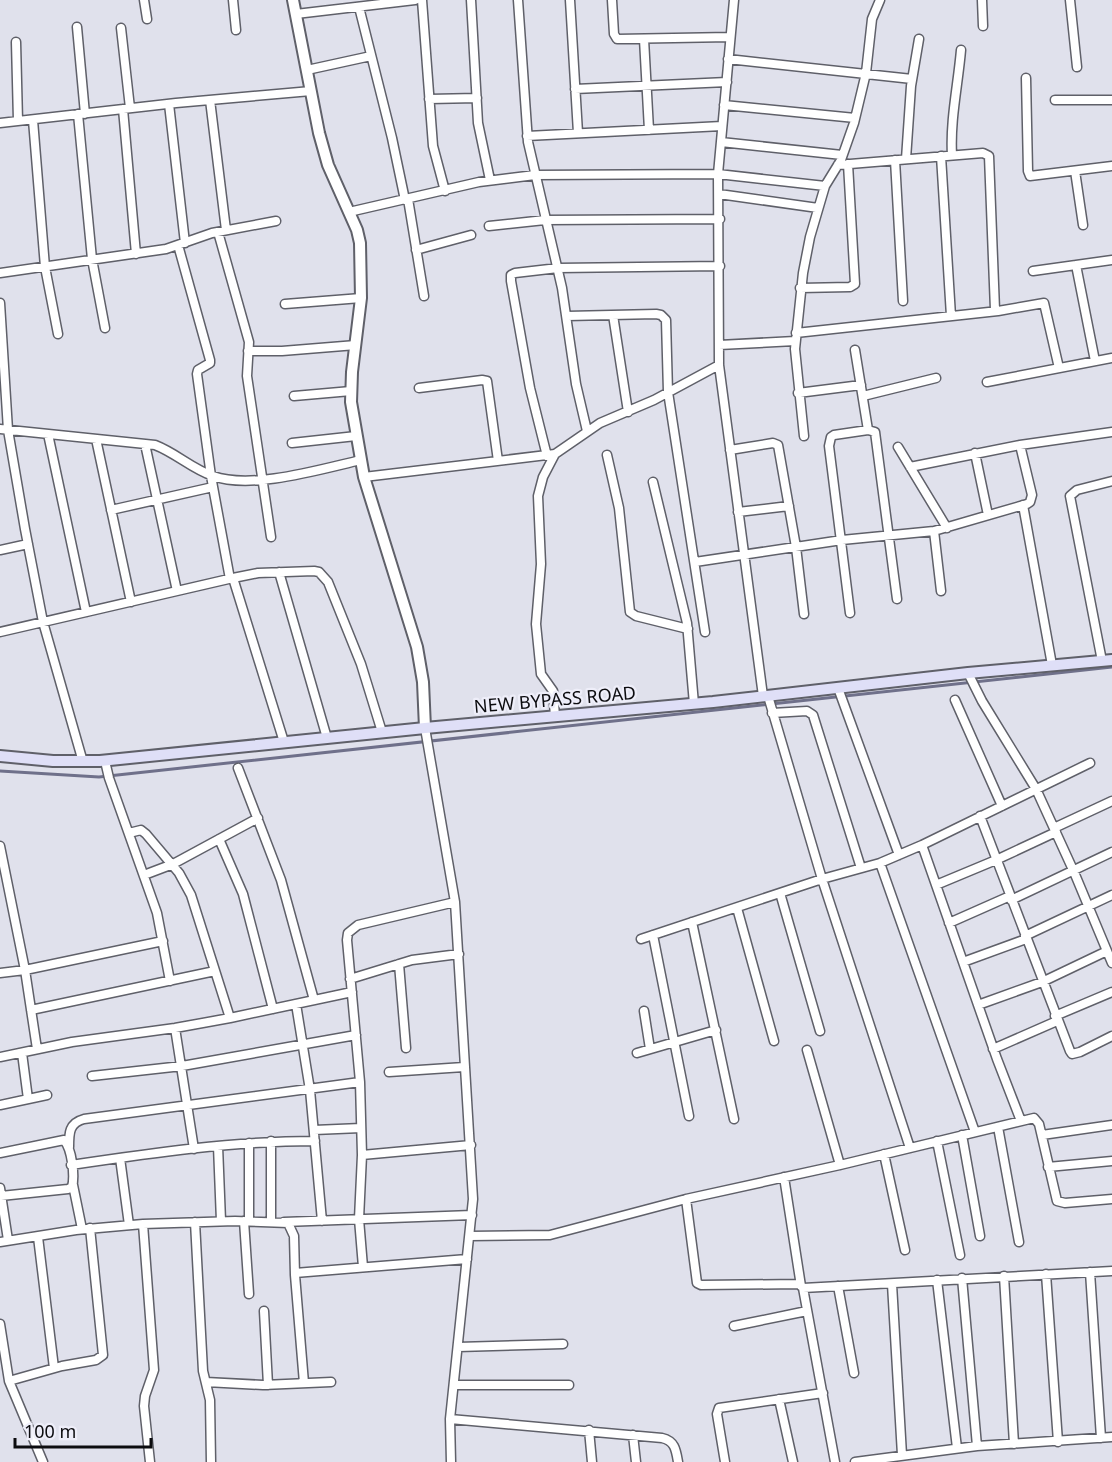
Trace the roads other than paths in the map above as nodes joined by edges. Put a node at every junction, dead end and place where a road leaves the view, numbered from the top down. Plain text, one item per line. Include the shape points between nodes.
1 (144, 0) edge
2 (233, 0) edge
3 (293, 0) edge
4 (415, 0) edge
5 (422, 0) edge
6 (471, 0) edge
7 (518, 0) edge
8 (570, 0) edge
9 (612, 0) edge
10 (734, 0) edge
11 (880, 0) edge
12 (982, 0) edge
13 (1070, 0) edge
14 (359, 7) junction
15 (296, 14) junction
16 (147, 19) dead end
17 (983, 26) dead end
18 (76, 27) dead end
19 (121, 28) dead end
20 (236, 30) dead end
21 (730, 37) junction
22 (644, 39) junction
23 (919, 39) dead end
24 (16, 42) dead end
25 (962, 50) dead end
26 (371, 56) junction
27 (728, 58) junction
28 (1077, 67) dead end
29 (307, 70) junction
30 (866, 73) junction
31 (1026, 78) dead end
32 (912, 79) junction
33 (727, 82) junction
34 (646, 86) junction
35 (575, 89) junction
36 (311, 91) junction
37 (477, 98) junction
38 (429, 99) junction
39 (210, 100) junction
40 (1055, 100) dead end
41 (1112, 100) edge
42 (169, 104) junction
43 (724, 105) junction
44 (126, 109) junction
45 (82, 114) junction
46 (855, 118) junction
47 (33, 120) junction
48 (18, 121) junction
49 (0, 123) edge
50 (722, 126) junction
51 (649, 130) junction
52 (578, 133) junction
53 (528, 136) junction
54 (721, 142) junction
55 (842, 155) junction
56 (952, 155) junction
57 (942, 156) junction
58 (906, 159) junction
59 (895, 160) junction
60 (848, 164) junction
61 (838, 165) junction
62 (1112, 166) edge
63 (1075, 171) junction
64 (718, 174) junction
65 (535, 175) junction
66 (490, 180) junction
67 (825, 186) junction
68 (445, 191) junction
69 (719, 194) junction
70 (406, 200) junction
71 (818, 208) junction
72 (349, 212) junction
73 (720, 219) junction
74 (545, 220) junction
75 (276, 221) dead end
76 (1083, 225) dead end
77 (489, 226) dead end
78 (222, 231) junction
79 (471, 235) dead end
80 (181, 244) junction
81 (416, 250) junction
82 (136, 254) junction
83 (92, 259) junction
84 (1112, 260) edge
85 (1076, 265) junction
86 (720, 266) junction
87 (45, 267) junction
88 (558, 268) junction
89 (1033, 271) dead end
90 (0, 273) edge
91 (800, 288) junction
92 (424, 296) dead end
93 (362, 297) junction
94 (903, 301) dead end
95 (0, 303) edge
96 (285, 304) dead end
97 (998, 311) junction
98 (613, 315) junction
99 (567, 316) junction
100 (951, 316) junction
101 (105, 328) dead end
102 (58, 334) dead end
103 (796, 337) junction
104 (356, 345) junction
105 (719, 345) junction
106 (855, 350) dead end
107 (248, 351) junction
108 (1112, 358) edge
109 (1095, 361) junction
110 (719, 365) junction
111 (1059, 368) junction
112 (936, 378) dead end
113 (987, 382) dead end
114 (861, 385) junction
115 (418, 388) dead end
116 (351, 391) junction
117 (668, 392) junction
118 (798, 393) junction
119 (294, 396) dead end
120 (863, 396) junction
121 (628, 412) junction
122 (4, 430) edge
123 (868, 430) junction
124 (587, 431) junction
125 (1112, 432) edge
126 (48, 434) junction
127 (356, 436) junction
128 (804, 436) dead end
129 (96, 439) junction
130 (292, 443) dead end
131 (145, 444) junction
132 (1020, 445) junction
133 (898, 447) dead end
134 (730, 450) junction
135 (975, 453) junction
136 (551, 455) junction
137 (607, 455) dead end
138 (361, 460) junction
139 (498, 461) junction
140 (910, 467) junction
141 (210, 476) junction
142 (364, 477) junction
143 (262, 479) junction
144 (1112, 481) edge
145 (653, 482) dead end
146 (213, 487) junction
147 (157, 498) junction
148 (1023, 505) junction
149 (789, 506) junction
150 (111, 510) junction
151 (738, 512) junction
152 (988, 515) junction
153 (947, 528) junction
154 (934, 531) junction
155 (888, 536) junction
156 (271, 537) dead end
157 (842, 540) junction
158 (28, 544) junction
159 (796, 547) junction
160 (0, 550) edge
161 (744, 555) junction
162 (695, 562) junction
163 (279, 572) junction
164 (231, 579) junction
165 (177, 591) junction
166 (942, 591) dead end
167 (897, 599) dead end
168 (131, 602) junction
169 (86, 612) junction
170 (850, 613) dead end
171 (804, 614) dead end
172 (43, 622) junction
173 (688, 629) junction
174 (0, 632) edge
175 (705, 632) dead end
176 (1107, 660) edge
177 (1052, 665) junction
178 (972, 681) junction
179 (840, 694) junction
180 (955, 700) dead end
181 (769, 703) junction
182 (694, 704) junction
183 (555, 716) junction
184 (382, 732) junction
185 (427, 737) junction
186 (327, 738) junction
187 (284, 742) junction
188 (0, 756) edge
189 (83, 762) junction
190 (1090, 762) dead end
191 (106, 765) junction
192 (238, 768) dead end
193 (1036, 789) junction
194 (1112, 801) edge
195 (1002, 806) junction
196 (980, 816) junction
197 (258, 818) junction
198 (1055, 830) junction
199 (129, 833) junction
200 (219, 839) junction
201 (922, 845) junction
202 (0, 846) edge
203 (1112, 852) edge
204 (899, 855) junction
205 (996, 860) junction
206 (880, 863) junction
207 (173, 864) junction
208 (861, 868) junction
209 (1074, 872) junction
210 (144, 875) junction
211 (822, 879) junction
212 (936, 885) junction
213 (780, 893) junction
214 (1112, 895) edge
215 (1010, 898) junction
216 (455, 902) junction
217 (1089, 906) junction
218 (737, 908) junction
219 (692, 922) junction
220 (949, 923) junction
221 (653, 935) junction
222 (1025, 937) junction
223 (641, 939) dead end
224 (163, 941) junction
225 (1108, 946) edge
226 (459, 954) junction
227 (963, 962) junction
228 (1112, 963) edge
229 (399, 964) junction
230 (25, 970) junction
231 (215, 971) junction
232 (0, 973) edge
233 (350, 979) junction
234 (170, 981) junction
235 (1042, 982) junction
236 (352, 992) junction
237 (1112, 992) edge
238 (314, 1000) junction
239 (296, 1004) junction
240 (978, 1005) junction
241 (273, 1009) junction
242 (31, 1010) junction
243 (644, 1011) dead end
244 (230, 1018) junction
245 (1056, 1019) junction
246 (176, 1028) junction
247 (716, 1030) junction
248 (820, 1031) dead end
249 (356, 1035) junction
250 (1112, 1036) edge
251 (774, 1041) dead end
252 (674, 1042) junction
253 (302, 1044) junction
254 (406, 1048) dead end
255 (37, 1049) junction
256 (650, 1049) junction
257 (993, 1049) junction
258 (807, 1050) dead end
259 (22, 1053) junction
260 (637, 1053) dead end
261 (0, 1057) edge
262 (182, 1066) junction
263 (464, 1068) junction
264 (389, 1072) dead end
265 (92, 1076) dead end
266 (360, 1082) junction
267 (310, 1090) junction
268 (47, 1095) dead end
269 (28, 1099) junction
270 (0, 1104) edge
271 (188, 1106) junction
272 (688, 1116) dead end
273 (734, 1119) dead end
274 (1021, 1121) junction
275 (1112, 1125) edge
276 (998, 1126) junction
277 (361, 1128) junction
278 (314, 1130) junction
279 (975, 1132) junction
280 (962, 1135) junction
281 (1042, 1135) junction
282 (271, 1141) junction
283 (315, 1141) junction
284 (937, 1141) junction
285 (249, 1143) junction
286 (471, 1145) junction
287 (218, 1146) junction
288 (69, 1147) junction
289 (910, 1148) junction
290 (194, 1149) junction
291 (0, 1153) edge
292 (884, 1154) junction
293 (362, 1155) junction
294 (120, 1158) junction
295 (1112, 1161) edge
296 (71, 1165) junction
297 (840, 1165) junction
298 (1048, 1167) junction
299 (784, 1178) junction
300 (73, 1185) junction
301 (1, 1192) edge
302 (686, 1199) junction
303 (1112, 1199) edge
304 (472, 1215) junction
305 (359, 1219) junction
306 (221, 1221) junction
307 (247, 1221) junction
308 (322, 1221) junction
309 (195, 1222) junction
310 (271, 1222) junction
311 (284, 1222) junction
312 (143, 1224) junction
313 (129, 1225) junction
314 (86, 1229) junction
315 (470, 1236) junction
316 (980, 1236) dead end
317 (38, 1237) junction
318 (4, 1241) edge
319 (1019, 1242) dead end
320 (905, 1250) dead end
321 (960, 1255) dead end
322 (467, 1259) junction
323 (363, 1267) junction
324 (1112, 1271) edge
325 (1090, 1272) junction
326 (295, 1273) junction
327 (1046, 1274) junction
328 (1004, 1276) junction
329 (962, 1278) junction
330 (937, 1280) junction
331 (892, 1284) junction
332 (838, 1286) junction
333 (802, 1287) junction
334 (249, 1294) dead end
335 (264, 1311) dead end
336 (807, 1311) junction
337 (0, 1324) edge
338 (734, 1326) dead end
339 (563, 1344) dead end
340 (458, 1347) junction
341 (54, 1368) junction
342 (854, 1373) dead end
343 (9, 1382) junction
344 (206, 1382) junction
345 (331, 1382) dead end
346 (304, 1383) junction
347 (268, 1385) junction
348 (454, 1385) junction
349 (569, 1385) dead end
350 (822, 1393) junction
351 (779, 1399) junction
352 (450, 1419) junction
353 (589, 1430) junction
354 (633, 1435) junction
355 (1112, 1437) edge
356 (1101, 1438) junction
357 (1058, 1442) junction
358 (1014, 1444) junction
359 (977, 1446) junction
360 (957, 1448) junction
361 (902, 1455) junction
362 (43, 1462) edge
363 (150, 1462) edge
364 (211, 1462) edge
365 (451, 1462) edge
366 (592, 1462) edge
367 (636, 1462) edge
368 (678, 1462) edge
369 (725, 1462) edge
370 (793, 1462) edge
371 (835, 1462) edge
372 (855, 1462) edge

1 - 16 street
2 - 20 street
3 - 15 street
4 - 14 street
5 - 38 street
6 - 37 street
7 - 53 street
8 - 35 street
9 - 22 street via 615,37
10 - 21 street
11 - 30 street via 872,19
12 - 17 street
13 - 28 street
14 - 15 street
14 - 26 street
15 - 29 street
18 - 45 street
19 - 44 street
21 - 22 street
21 - 27 street
22 - 34 street
23 - 32 street
24 - 48 street
25 - 56 street via 951,129
26 - 29 street
26 - 70 street
27 - 30 street
27 - 33 street
29 - 36 street
30 - 32 street
30 - 46 street
31 - 63 street via 1028,174
32 - 58 street
33 - 34 street
33 - 43 street
34 - 35 street
34 - 51 street
35 - 52 street
36 - 39 street
36 - 72 street via 328,165
37 - 38 street
37 - 66 street
38 - 68 street via 433,146
39 - 42 street
39 - 78 street
40 - 41 street
42 - 44 street
42 - 80 street
43 - 46 street
43 - 50 street
44 - 45 street
44 - 82 street
45 - 47 street
45 - 83 street
46 - 55 street
47 - 48 street
47 - 87 street
48 - 49 street
50 - 51 street
50 - 54 street
51 - 52 street
52 - 53 street
53 - 65 street
54 - 55 street
54 - 64 street
55 - 61 street
56 - 57 street
56 - 97 street via 989,156
57 - 58 street
57 - 100 street
58 - 59 street
59 - 60 street
59 - 94 street
60 - 61 street
60 - 91 street via 855,284
61 - 67 street
62 - 63 street
63 - 76 street
64 - 65 street
64 - 67 street
64 - 69 street
65 - 66 street
65 - 74 street
66 - 68 street
67 - 71 street
68 - 70 street
69 - 71 street
69 - 73 street
70 - 72 street
70 - 81 street
71 - 91 street
72 - 93 street via 360,243
73 - 74 street
73 - 86 street
74 - 77 street
74 - 88 street
75 - 78 street
78 - 80 street
78 - 107 street
79 - 81 street
80 - 82 street
80 - 141 street via 210,360 198,370
81 - 92 street
82 - 83 street
83 - 87 street
83 - 101 street
84 - 85 street
85 - 89 street
85 - 109 street
86 - 88 street
86 - 105 street
87 - 90 street
87 - 102 street
88 - 99 street
88 - 136 street via 515,273 510,278 530,388
91 - 103 street
93 - 96 street
93 - 104 street
95 - 122 street
97 - 100 street
97 - 111 street via 1044,303
98 - 99 street
98 - 117 street via 664,317
98 - 121 street
99 - 124 street
100 - 103 street
103 - 105 street
103 - 118 street
104 - 107 street
104 - 116 street
105 - 110 street
106 - 114 street
107 - 143 street via 247,376
108 - 109 street
109 - 111 street
110 - 117 street
110 - 134 street
111 - 113 street
112 - 120 street
114 - 118 street
114 - 120 street
115 - 139 street via 487,381
116 - 119 street
116 - 127 street
117 - 121 street
117 - 162 street
118 - 128 street
120 - 123 street
121 - 124 street
122 - 126 street
122 - 158 street
123 - 155 street via 876,435
123 - 157 street via 834,435 830,441
124 - 136 street
125 - 132 street
126 - 129 street
126 - 169 street
127 - 130 street
127 - 138 street
129 - 131 street
129 - 150 street
131 - 141 street via 166,450
131 - 147 street
132 - 135 street
132 - 148 street via 1032,495 1030,502
133 - 140 street
134 - 149 street via 776,443
134 - 151 street
135 - 140 street
135 - 152 street
136 - 139 street
136 - 183 street via 538,496 541,564 536,616 541,674 553,691
137 - 173 street via 619,508 630,612
138 - 142 street
138 - 143 street
139 - 142 street
140 - 153 street
141 - 143 street
141 - 146 street
142 - 185 street via 417,647
143 - 156 street
144 - 176 street via 1077,490 1070,496
145 - 173 street
146 - 147 street
146 - 164 street
147 - 150 street
147 - 165 street
148 - 152 street
148 - 177 street
149 - 151 street
149 - 159 street
150 - 168 street
151 - 161 street
152 - 153 street
153 - 154 street
154 - 155 street
154 - 166 street
155 - 157 street
155 - 167 street
157 - 159 street
157 - 170 street
158 - 160 street
158 - 172 street
159 - 161 street
159 - 171 street
161 - 162 street
161 - 181 street
162 - 175 street
163 - 164 street
163 - 184 street via 314,571 327,582 361,664
163 - 186 street
164 - 165 street
164 - 187 street
165 - 168 street
168 - 169 street
169 - 172 street
172 - 174 street
172 - 189 street
173 - 182 street
176 - 177 main road, NEW BYPASS ROAD
177 - 178 main road, NEW BYPASS ROAD
178 - 179 main road, NEW BYPASS ROAD
178 - 193 street
179 - 181 main road, NEW BYPASS ROAD
179 - 204 street
180 - 195 street
181 - 182 main road, NEW BYPASS ROAD
181 - 208 street via 813,715
181 - 211 street
182 - 183 main road, NEW BYPASS ROAD
183 - 185 main road, NEW BYPASS ROAD
184 - 185 main road, NEW BYPASS ROAD
184 - 186 main road, NEW BYPASS ROAD
185 - 216 street
186 - 187 main road, NEW BYPASS ROAD
187 - 191 main road, NEW BYPASS ROAD
188 - 189 main road, NEW BYPASS ROAD
189 - 191 main road, NEW BYPASS ROAD
190 - 193 street
191 - 199 street
192 - 197 street
193 - 195 street
193 - 198 street
194 - 198 street
195 - 196 street
196 - 201 street
196 - 205 street
197 - 200 street
197 - 238 street via 281,880
198 - 205 street
198 - 209 street
199 - 207 street via 143,832
199 - 210 street
200 - 207 street
200 - 241 street via 243,894
201 - 204 street
201 - 212 street
202 - 230 street
203 - 209 street
204 - 206 street
205 - 212 street
205 - 215 street
206 - 208 street
206 - 279 street
207 - 210 street
207 - 231 street via 191,895
208 - 211 street
209 - 215 street
209 - 217 street
210 - 224 street
211 - 213 street
211 - 289 street
212 - 220 street
213 - 218 street
213 - 248 street
214 - 217 street
215 - 220 street
215 - 222 street
216 - 226 street
216 - 233 street via 351,928 347,940
217 - 222 street
217 - 225 street
218 - 219 street
218 - 251 street
219 - 221 street
219 - 247 street
220 - 227 street
221 - 223 street
221 - 252 street
222 - 227 street
222 - 235 street
224 - 230 street
224 - 234 street
225 - 228 street
225 - 235 street
226 - 229 street
226 - 263 street
227 - 240 street
229 - 233 street
229 - 254 street
230 - 232 street
230 - 242 street
231 - 234 street
231 - 244 street
233 - 236 street
234 - 242 street
235 - 240 street
235 - 245 street
236 - 238 street
236 - 249 street
237 - 245 street
238 - 239 street
239 - 241 street
239 - 253 street
240 - 257 street
241 - 244 street
242 - 255 street
243 - 256 street
244 - 246 street
245 - 250 street via 1072,1054
245 - 257 street
246 - 255 street
246 - 262 street
247 - 252 street
247 - 273 street
249 - 253 street
249 - 266 street
252 - 256 street
252 - 272 street
253 - 262 street
253 - 267 street
255 - 259 street
256 - 260 street
257 - 274 street
258 - 297 street
259 - 261 street
259 - 269 street
262 - 265 street
262 - 271 street
263 - 264 street
263 - 286 street
266 - 267 street
266 - 277 street
267 - 271 street
267 - 278 street
268 - 269 street
269 - 270 street
271 - 288 street via 78,1120 70,1128
271 - 290 street
274 - 276 street
274 - 281 street via 1035,1118
275 - 281 street
276 - 279 street
276 - 319 street
277 - 278 street
277 - 293 street
278 - 283 street
279 - 280 street
280 - 284 street
280 - 316 street
281 - 298 street
282 - 283 street
282 - 285 street
282 - 310 street
283 - 308 street
284 - 289 street
284 - 321 street
285 - 287 street
285 - 307 street
286 - 293 street
286 - 304 street
287 - 290 street
287 - 306 street
288 - 291 street via 60,1140
288 - 296 street
289 - 292 street
290 - 294 street
292 - 297 street
292 - 320 street
293 - 305 street
294 - 296 street
294 - 313 street
295 - 298 street
296 - 300 street
297 - 299 street
298 - 303 street via 1055,1196 1061,1203
299 - 302 street
299 - 333 street
300 - 301 street via 68,1189
300 - 314 street
301 - 318 street
302 - 315 street via 550,1235
302 - 333 street via 699,1285
304 - 305 street
304 - 315 street
305 - 308 street
305 - 323 street
306 - 307 street
306 - 309 street
307 - 310 street
307 - 334 street
308 - 311 street
309 - 312 street
309 - 344 street
310 - 311 street
311 - 326 street via 290,1225 294,1236
312 - 313 street
312 - 363 street via 154,1370 144,1406
313 - 314 street
314 - 317 street
314 - 341 street via 104,1355
315 - 322 street
317 - 318 street
317 - 341 street
322 - 323 street
322 - 340 street
323 - 326 street
324 - 325 street
325 - 327 street
325 - 356 street
326 - 346 street
327 - 328 street
327 - 357 street
328 - 329 street
328 - 358 street
329 - 330 street
329 - 359 street
330 - 331 street
330 - 360 street
331 - 332 street
331 - 361 street
332 - 333 street
332 - 342 street
333 - 336 street
335 - 347 street
336 - 338 street
336 - 350 street
337 - 343 street
339 - 340 street
340 - 348 street
341 - 343 street
343 - 362 street
344 - 347 street
344 - 364 street
345 - 346 street
346 - 347 street
348 - 349 street
348 - 352 street
350 - 351 street
350 - 371 street
351 - 369 street via 719,1408
351 - 370 street
352 - 353 street
352 - 365 street
353 - 354 street
353 - 366 street
354 - 367 street
354 - 368 street via 669,1440 675,1446
355 - 356 street
356 - 357 street
357 - 358 street
358 - 359 street
359 - 360 street
360 - 361 street
361 - 372 street

